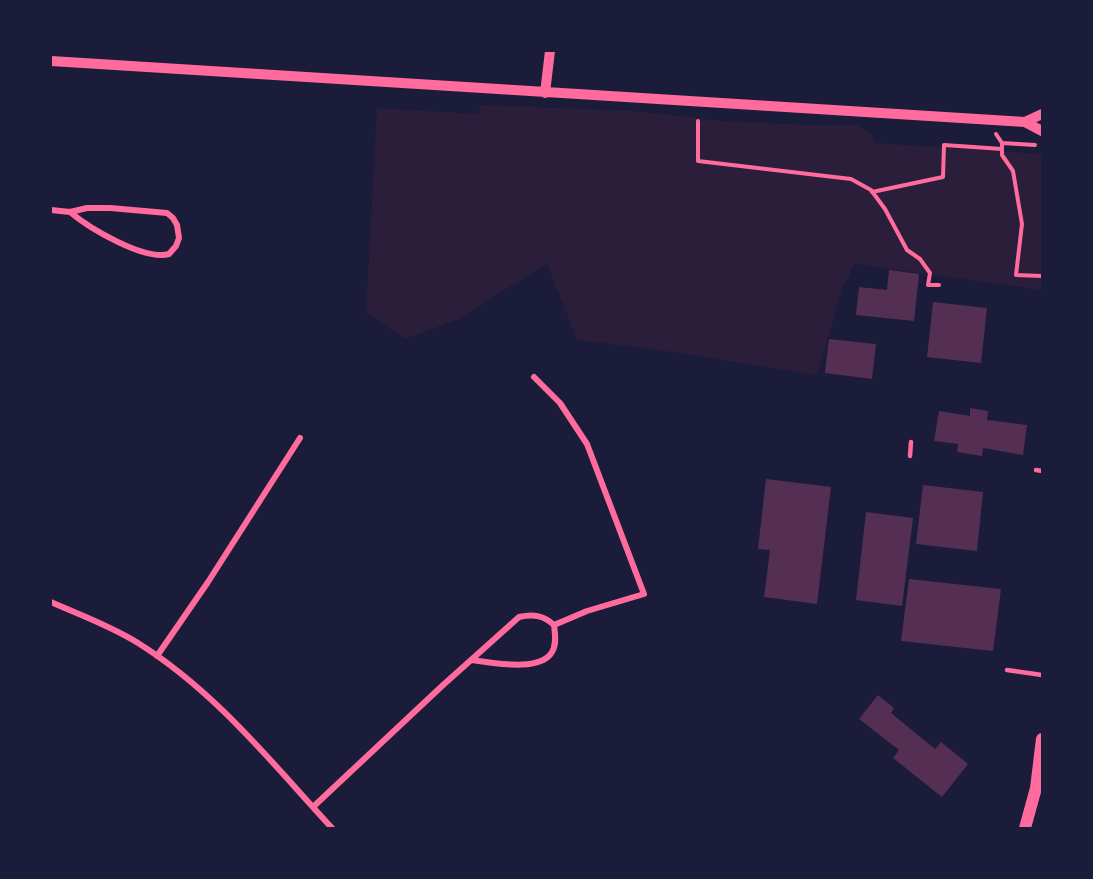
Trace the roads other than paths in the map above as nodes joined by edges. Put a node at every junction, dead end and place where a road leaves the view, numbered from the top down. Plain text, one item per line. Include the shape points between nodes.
1 (550, 51) edge
2 (51, 61) edge
3 (545, 93) junction
4 (1042, 114) edge
5 (1025, 122) junction
6 (1042, 132) edge
7 (51, 210) edge
8 (70, 212) junction
9 (534, 377) dead end
10 (300, 438) dead end
11 (911, 442) dead end
12 (910, 456) dead end
13 (1036, 470) dead end
14 (1042, 471) edge
15 (51, 602) edge
16 (554, 625) junction
17 (157, 656) junction
18 (471, 660) junction
19 (1007, 670) dead end
20 (1042, 675) edge
21 (1042, 740) edge
22 (313, 807) junction
23 (332, 828) edge
24 (1025, 828) edge

1 - 3 street
2 - 3 street
3 - 5 street
4 - 5 street
5 - 6 street
7 - 8 street
8 - 8 street via 98,232 147,254 169,254 179,238 172,218 159,211 87,207
9 - 16 street via 560,403 587,444 644,594
10 - 17 street
11 - 12 lane
13 - 14 lane
15 - 17 street via 121,634
16 - 18 street via 533,614 519,617
16 - 18 street via 552,653 543,661 528,664
17 - 22 street via 220,708
18 - 22 street
19 - 20 lane
21 - 24 main road via 1036,788
22 - 23 street

